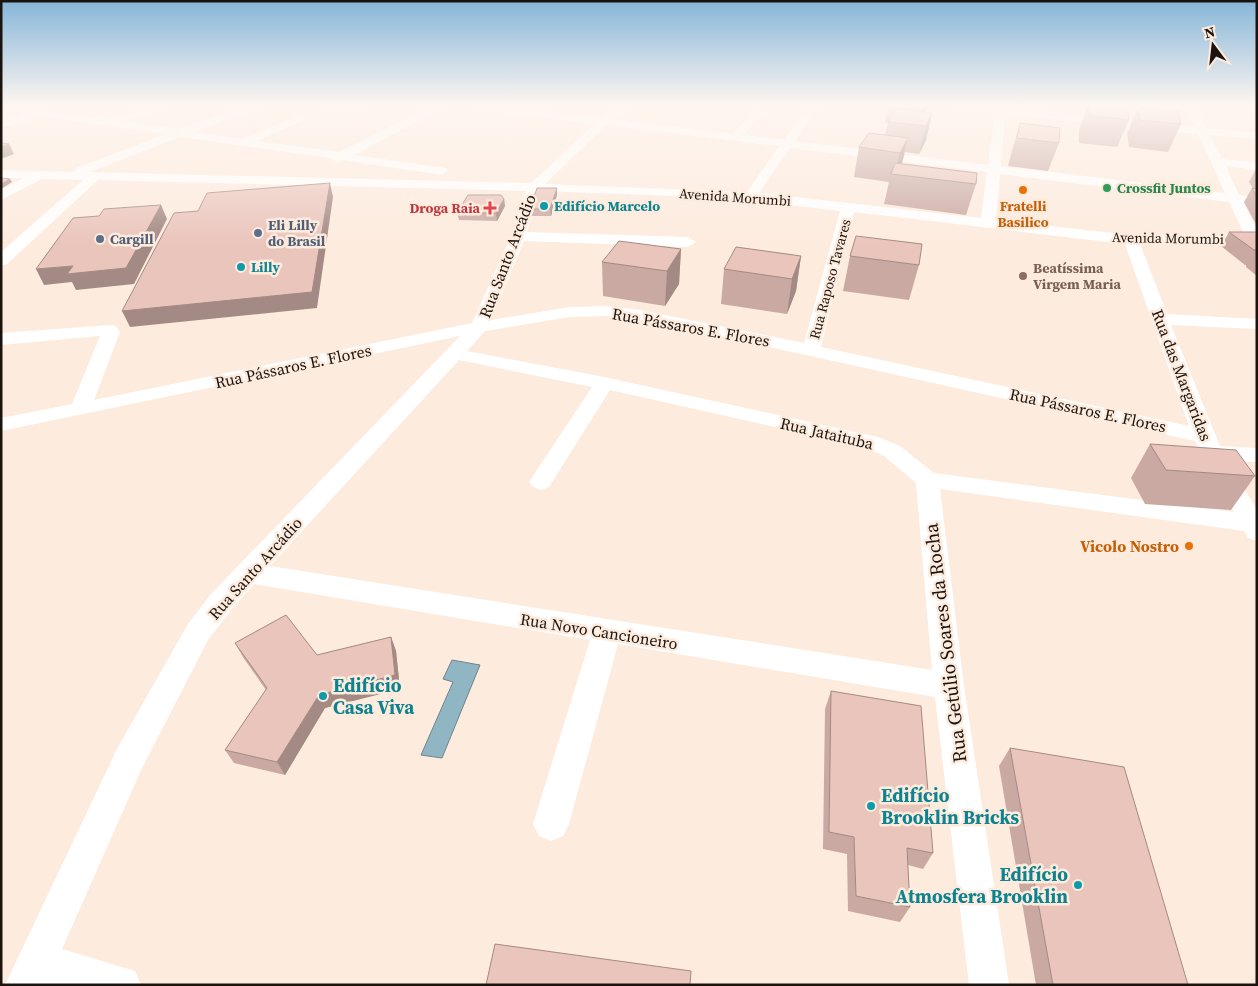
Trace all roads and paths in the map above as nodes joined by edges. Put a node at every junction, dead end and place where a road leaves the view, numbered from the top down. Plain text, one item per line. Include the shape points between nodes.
1 (132, 152) edge
2 (300, 152) edge
3 (351, 152) edge
4 (571, 152) edge
5 (781, 152) edge
6 (854, 152) edge
7 (997, 152) edge
8 (1214, 152) edge
9 (339, 158) junction
10 (1219, 162) junction
11 (1257, 166) edge
12 (996, 169) junction
13 (1, 174) edge
14 (39, 175) junction
15 (67, 176) junction
16 (95, 176) junction
17 (453, 179) junction
18 (293, 180) junction
19 (534, 187) junction
20 (751, 195) junction
21 (1, 196) edge
22 (1234, 198) junction
23 (1257, 201) edge
24 (848, 208) junction
25 (988, 224) junction
26 (518, 236) junction
27 (1255, 238) edge
28 (1131, 240) junction
29 (688, 242) dead end
30 (1, 261) edge
31 (1159, 319) junction
32 (1257, 324) edge
33 (480, 327) junction
34 (1, 339) edge
35 (811, 350) junction
36 (456, 354) junction
37 (604, 383) junction
38 (82, 403) junction
39 (1, 412) edge
40 (1, 425) edge
41 (1208, 444) junction
42 (1257, 455) edge
43 (927, 480) junction
44 (541, 482) dead end
45 (1254, 528) edge
46 (249, 573) junction
47 (607, 632) junction
48 (949, 686) junction
49 (551, 824) dead end
50 (30, 974) edge
51 (121, 985) edge
52 (989, 985) edge

1 - 15 street
2 - 9 street
3 - 9 street
4 - 19 street
5 - 20 street
6 - 12 street
7 - 12 street
8 - 10 street
9 - 17 street
9 - 18 street
10 - 11 street
10 - 22 street
12 - 22 street
12 - 25 street
13 - 14 street, Avenida Morumbi
14 - 15 street, Avenida Morumbi
14 - 21 street
15 - 16 street, Avenida Morumbi
16 - 18 street, Avenida Morumbi
16 - 30 street
17 - 18 street, Avenida Morumbi
17 - 19 street, Avenida Morumbi
19 - 20 street, Avenida Morumbi
19 - 26 street, Rua Santo Arcádio
20 - 24 street, Avenida Morumbi
22 - 23 street
22 - 27 street
24 - 25 street, Avenida Morumbi
24 - 35 street, Rua Raposo Tavares
25 - 28 street, Avenida Morumbi
26 - 29 street
26 - 33 street, Rua Santo Arcádio
27 - 28 street, Avenida Morumbi
28 - 31 street, Rua das Margaridas
31 - 32 street
31 - 41 street, Rua das Margaridas
33 - 35 street, Rua Pássaros E. Flores via 570,312 606,311
33 - 36 street, Rua Santo Arcádio
33 - 38 street, Rua Pássaros E. Flores
34 - 38 street via 110,330
35 - 41 street, Rua Pássaros E. Flores
36 - 37 street, Rua Jataituba
36 - 46 street, Rua Santo Arcádio
37 - 43 street, Rua Jataituba via 870,442 892,451
37 - 44 street
38 - 39 street
38 - 40 street, Rua Pássaros E. Flores
41 - 42 street, Rua Pássaros E. Flores
41 - 45 street, Rua das Margaridas
43 - 45 street
43 - 48 street, Rua Getúlio Soares da Rocha
46 - 47 street, Rua Novo Cancioneiro
46 - 50 street, Rua Santo Arcádio via 198,632 130,758
47 - 48 street, Rua Novo Cancioneiro
47 - 49 street
48 - 52 street, Rua Getúlio Soares da Rocha
50 - 51 street

